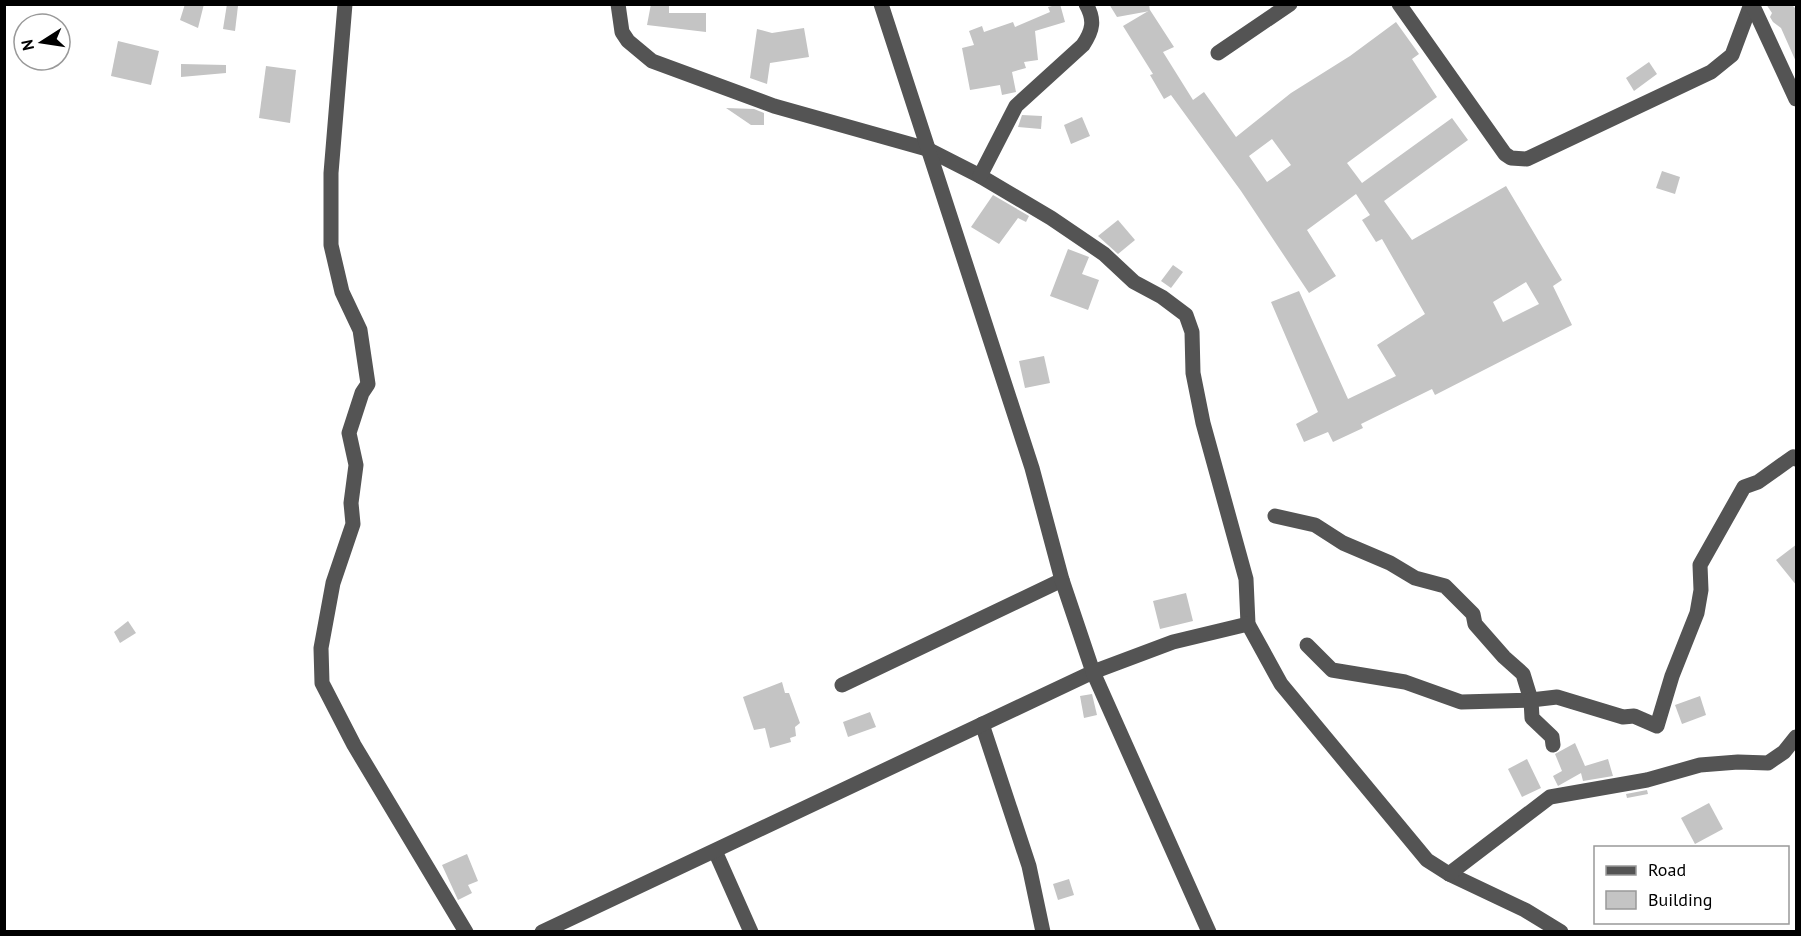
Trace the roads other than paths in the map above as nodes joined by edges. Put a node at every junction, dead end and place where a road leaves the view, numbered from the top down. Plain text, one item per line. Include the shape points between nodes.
1 (345, 4) edge
2 (618, 4) edge
3 (881, 4) edge
4 (1086, 4) edge
5 (1290, 4) edge
6 (1399, 4) edge
7 (1752, 4) edge
8 (1218, 53) dead end
9 (1797, 99) edge
10 (927, 149) junction
11 (980, 176) junction
12 (1797, 459) edge
13 (1275, 516) dead end
14 (1062, 580) junction
15 (1248, 624) junction
16 (1307, 645) dead end
17 (1093, 672) junction
18 (842, 685) dead end
19 (1531, 700) junction
20 (982, 724) junction
21 (1797, 737) edge
22 (1553, 745) dead end
23 (715, 851) junction
24 (1449, 874) junction
25 (466, 932) edge
26 (542, 932) edge
27 (752, 932) edge
28 (1043, 932) edge
29 (1209, 932) edge
30 (1561, 932) edge

1 - 25 street via 331,173 331,246 342,292 360,330 368,384 349,433 356,465 351,503 353,524 331,594 321,648 322,683 354,745
2 - 10 street via 622,32 652,61 774,106
3 - 10 street
4 - 11 street via 1093,24 1090,34 1083,45 1016,106
5 - 8 street
6 - 7 street via 1505,154 1519,159 1527,159 1712,72 1732,55
7 - 9 street
10 - 11 street
10 - 14 street via 1032,468
11 - 15 street via 1080,236 1134,282 1186,315 1192,332 1200,414 1246,579
12 - 19 street via 1793,457 1758,482 1744,487 1700,565 1697,613 1657,726 1634,716 1623,717 1557,697
13 - 19 street via 1315,525 1415,579 1445,586 1523,674
14 - 17 street
14 - 18 street
15 - 17 street via 1173,642
15 - 24 street via 1281,684 1321,735 1427,860
16 - 19 street via 1332,670 1405,682 1461,702
17 - 20 street
17 - 29 street
19 - 22 street via 1532,718 1552,737
20 - 23 street
20 - 28 street via 1029,866
21 - 24 street via 1768,763 1700,765 1647,780 1550,797
23 - 26 street
23 - 27 street
24 - 30 street

